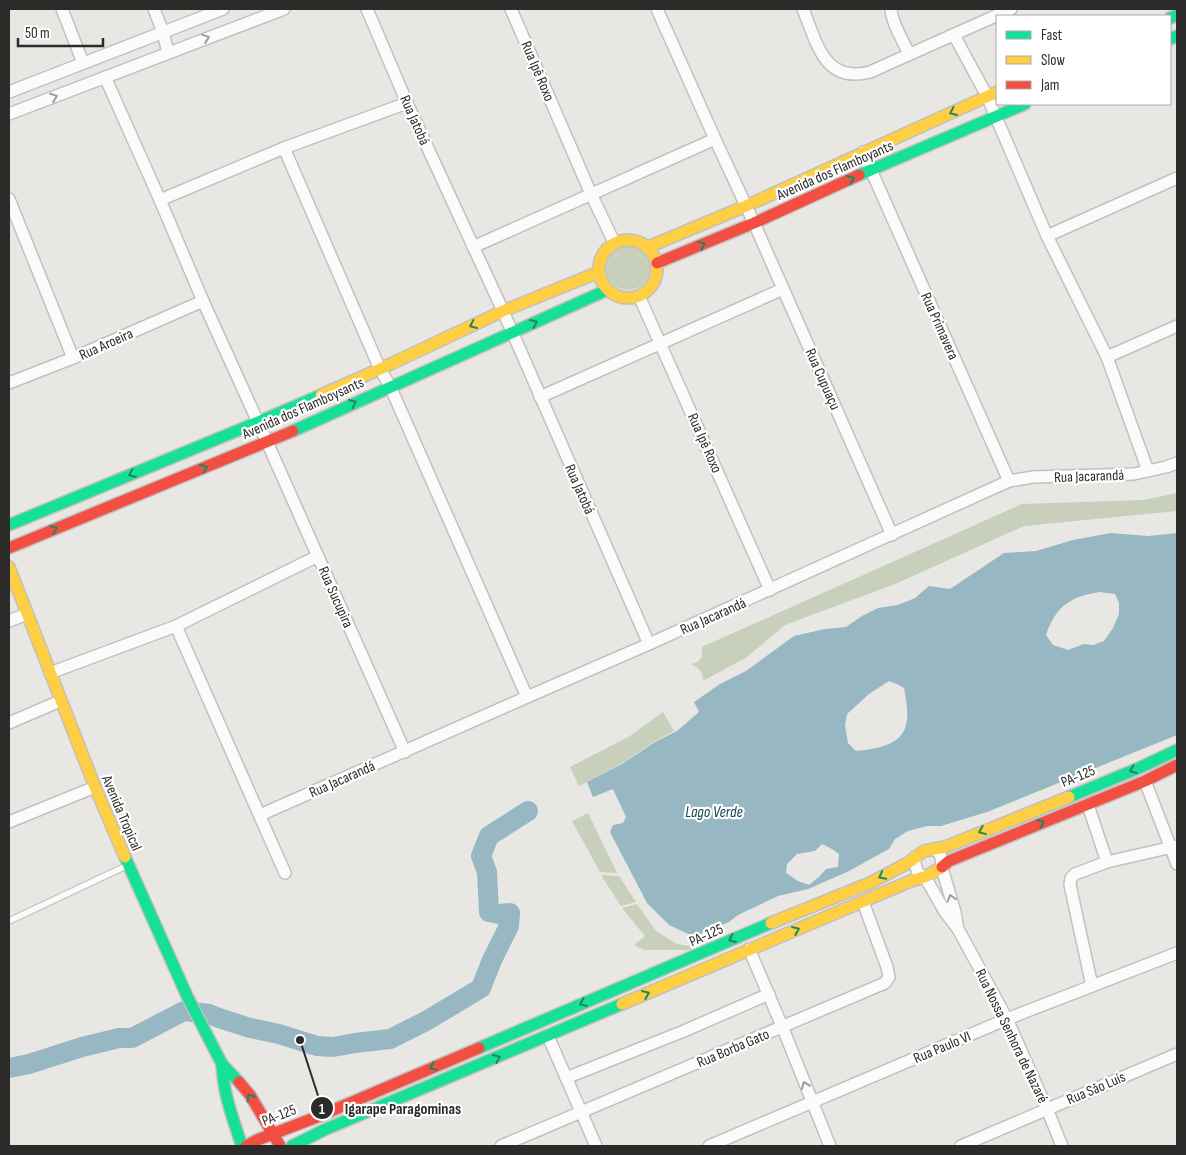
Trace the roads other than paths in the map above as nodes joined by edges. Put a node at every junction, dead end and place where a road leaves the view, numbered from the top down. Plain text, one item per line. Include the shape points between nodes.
1 (62, 9) edge
2 (154, 9) edge
3 (223, 9) edge
4 (284, 9) edge
5 (367, 9) edge
6 (511, 9) edge
7 (657, 9) edge
8 (803, 9) edge
9 (891, 9) edge
10 (1011, 9) edge
11 (987, 14) edge
12 (163, 32) junction
13 (954, 35) junction
14 (168, 53) junction
15 (909, 54) junction
16 (83, 63) junction
17 (105, 77) junction
18 (9, 92) edge
19 (992, 94) edge
20 (407, 103) junction
21 (1023, 105) edge
22 (9, 114) edge
23 (996, 117) junction
24 (714, 139) junction
25 (284, 148) junction
26 (863, 152) junction
27 (871, 170) junction
28 (1177, 178) edge
29 (591, 194) junction
30 (9, 199) edge
31 (160, 200) junction
32 (746, 206) junction
33 (754, 223) junction
34 (1047, 236) junction
35 (614, 242) junction
36 (473, 247) junction
37 (648, 247) junction
38 (657, 263) junction
39 (598, 272) junction
40 (607, 290) junction
41 (783, 290) junction
42 (639, 296) junction
43 (203, 301) junction
44 (503, 311) junction
45 (1177, 326) edge
46 (512, 333) junction
47 (660, 344) junction
48 (1107, 357) junction
49 (73, 358) junction
50 (380, 369) junction
51 (9, 383) edge
52 (390, 386) junction
53 (540, 397) junction
54 (258, 422) junction
55 (267, 442) junction
56 (1177, 463) edge
57 (1148, 471) junction
58 (1009, 481) junction
59 (9, 525) edge
60 (892, 535) junction
61 (9, 548) edge
62 (318, 556) junction
63 (9, 567) edge
64 (770, 590) junction
65 (27, 614) junction
66 (9, 621) edge
67 (176, 626) junction
68 (649, 644) junction
69 (50, 673) junction
70 (527, 697) junction
71 (60, 702) junction
72 (9, 723) edge
73 (1177, 750) edge
74 (405, 752) junction
75 (1177, 765) edge
76 (1144, 781) junction
77 (95, 787) junction
78 (1089, 808) dead end
79 (260, 815) junction
80 (9, 822) edge
81 (1174, 847) edge
82 (934, 849) junction
83 (915, 857) junction
84 (1107, 862) junction
85 (1177, 864) edge
86 (128, 865) junction
87 (942, 868) junction
88 (284, 873) dead end
89 (925, 877) junction
90 (863, 902) junction
91 (9, 920) edge
92 (958, 929) junction
93 (749, 949) junction
94 (1177, 953) edge
95 (1092, 986) junction
96 (769, 994) junction
97 (1007, 1019) junction
98 (782, 1026) junction
99 (548, 1036) junction
100 (1177, 1054) edge
101 (222, 1064) junction
102 (566, 1078) junction
103 (812, 1103) junction
104 (1047, 1109) junction
105 (582, 1113) junction
106 (272, 1134) junction
107 (242, 1146) edge
108 (246, 1146) edge
109 (280, 1146) edge
110 (292, 1146) edge
111 (501, 1146) edge
112 (596, 1146) edge
113 (709, 1146) edge
114 (830, 1146) edge
115 (961, 1146) edge
116 (1062, 1146) edge

1 - 16 street
2 - 12 street
3 - 12 street
14 -> 4 street
5 - 20 street, Rua Jatobá
6 - 29 street, Rua Ipê Roxo
7 - 24 street
8 - 15 street via 825,59 844,73 860,75
9 - 15 street
10 - 11 street
11 - 13 street
12 - 14 street
12 - 16 street
13 - 15 street
13 - 19 street
14 - 17 street
16 - 18 street
22 -> 17 street
17 - 31 street, Rua Sucupira
19 - 23 street
19 -> 26 street, Avenida dos Flamboyants
20 - 25 street
20 - 36 street, Rua Jatobá
21 - 23 street, Avenida dos Flamboyants
23 - 27 street, Avenida dos Flamboyants
23 - 34 street
24 - 29 street
24 - 32 street
25 - 31 street
25 - 50 street
26 - 27 street, Rua Primavera
26 - 32 street, Avenida dos Flamboyants
33 -> 27 street, Avenida dos Flamboyants
27 - 58 street, Rua Primavera
28 - 34 street
29 - 35 street, Rua Ipê Roxo
29 - 36 street
30 - 49 street
31 - 43 street, Rua Sucupira
32 - 33 street, Rua Cupuaçu
32 - 37 street, Avenida dos Flamboyants
38 -> 33 street, Avenida dos Flamboyants
33 - 41 street, Rua Cupuaçu
34 - 48 street
35 - 37 street via 632,239
35 - 39 street via 605,250
36 - 44 street, Rua Jatobá
37 - 38 street
38 - 42 street via 654,283
39 - 40 street
39 - 44 street, Avenida dos Flamboysants
40 - 42 street via 617,296
46 -> 40 street, Avenida dos Flamboysants
41 - 47 street
41 - 60 street, Rua Cupuaçu
42 - 47 street, Rua Ipê Roxo
43 - 49 street, Rua Aroeira
43 - 54 street, Rua Sucupira
44 - 46 street, Rua Jatobá
44 -> 50 street, Avenida dos Flamboysants
45 - 48 street
46 - 52 street, Avenida dos Flamboysants
46 - 53 street, Rua Jatobá
47 - 53 street
47 - 64 street, Rua Ipê Roxo
48 - 57 street
49 - 51 street, Rua Aroeira
50 - 52 street
50 - 54 street, Avenida dos Flamboysants
55 -> 52 street, Avenida dos Flamboysants
52 - 70 street
53 - 68 street, Rua Jatobá
54 - 55 street, Rua Sucupira
54 -> 59 street, Avenida dos Flamboysants
61 -> 55 street, Avenida dos Flamboysants
55 - 62 street, Rua Sucupira
56 - 57 street, Rua Jacarandá
57 - 58 street, Rua Jacarandá
58 - 60 street, Rua Jacarandá
60 - 64 street, Rua Jacarandá
62 - 67 street
62 - 74 street, Rua Sucupira
63 - 65 street, Avenida Tropical
64 - 68 street, Rua Jacarandá
65 - 66 street
65 - 69 street, Avenida Tropical
67 - 69 street
67 - 79 street
68 - 70 street, Rua Jacarandá
69 - 71 street, Avenida Tropical
70 - 74 street, Rua Jacarandá
71 - 72 street
71 - 77 street, Avenida Tropical
73 -> 82 street, PA-125 / PA-125
74 - 79 street, Rua Jacarandá
75 - 76 street, PA-125 / PA-125
76 - 81 street
87 -> 76 street, PA-125 / PA-125 via 948,861
77 - 80 street
77 - 86 street, Avenida Tropical
78 - 84 street
79 - 88 street
81 - 84 street
81 - 85 street
82 - 83 street, PA-125 / PA-125
82 - 87 street via 941,857
83 - 89 street via 916,869
83 -> 106 street, PA-125 / PA-125 via 870,882
84 - 95 street via 1075,874 1070,885
86 - 91 lane
86 - 101 street, Avenida Tropical via 188,998
87 - 89 street, PA-125 / PA-125
92 -> 87 street, Rua Nossa Senhora de Nazaré
89 - 90 street, PA-125 / PA-125
89 - 92 street, Rua Nossa Senhora de Nazaré
93 -> 90 street, PA-125 / PA-125
90 - 98 street, Rua Borba Gato via 888,977 884,983
92 - 97 street, Rua Nossa Senhora de Nazaré
93 - 96 street
99 -> 93 street, PA-125 / PA-125
94 - 95 street, Rua Paulo VI
95 - 97 street, Rua Paulo VI
96 - 98 street
96 - 102 street
97 - 103 street, Rua Paulo VI
97 - 104 street, Rua Nossa Senhora de Nazaré
103 -> 98 street
98 - 105 street, Rua Borba Gato
99 - 102 street
110 -> 99 street, PA-125 / PA-125
100 - 104 street, Rua São Luís
106 -> 101 street via 250,1095
101 - 107 street via 224,1088
102 - 105 street
103 - 113 street, Rua Paulo VI
103 - 114 street
104 - 115 street, Rua São Luís
104 - 116 street, Rua Nossa Senhora de Nazaré
105 - 111 street, Rua Borba Gato
105 - 112 street
106 - 108 street, PA-125 / PA-125
106 - 109 street

